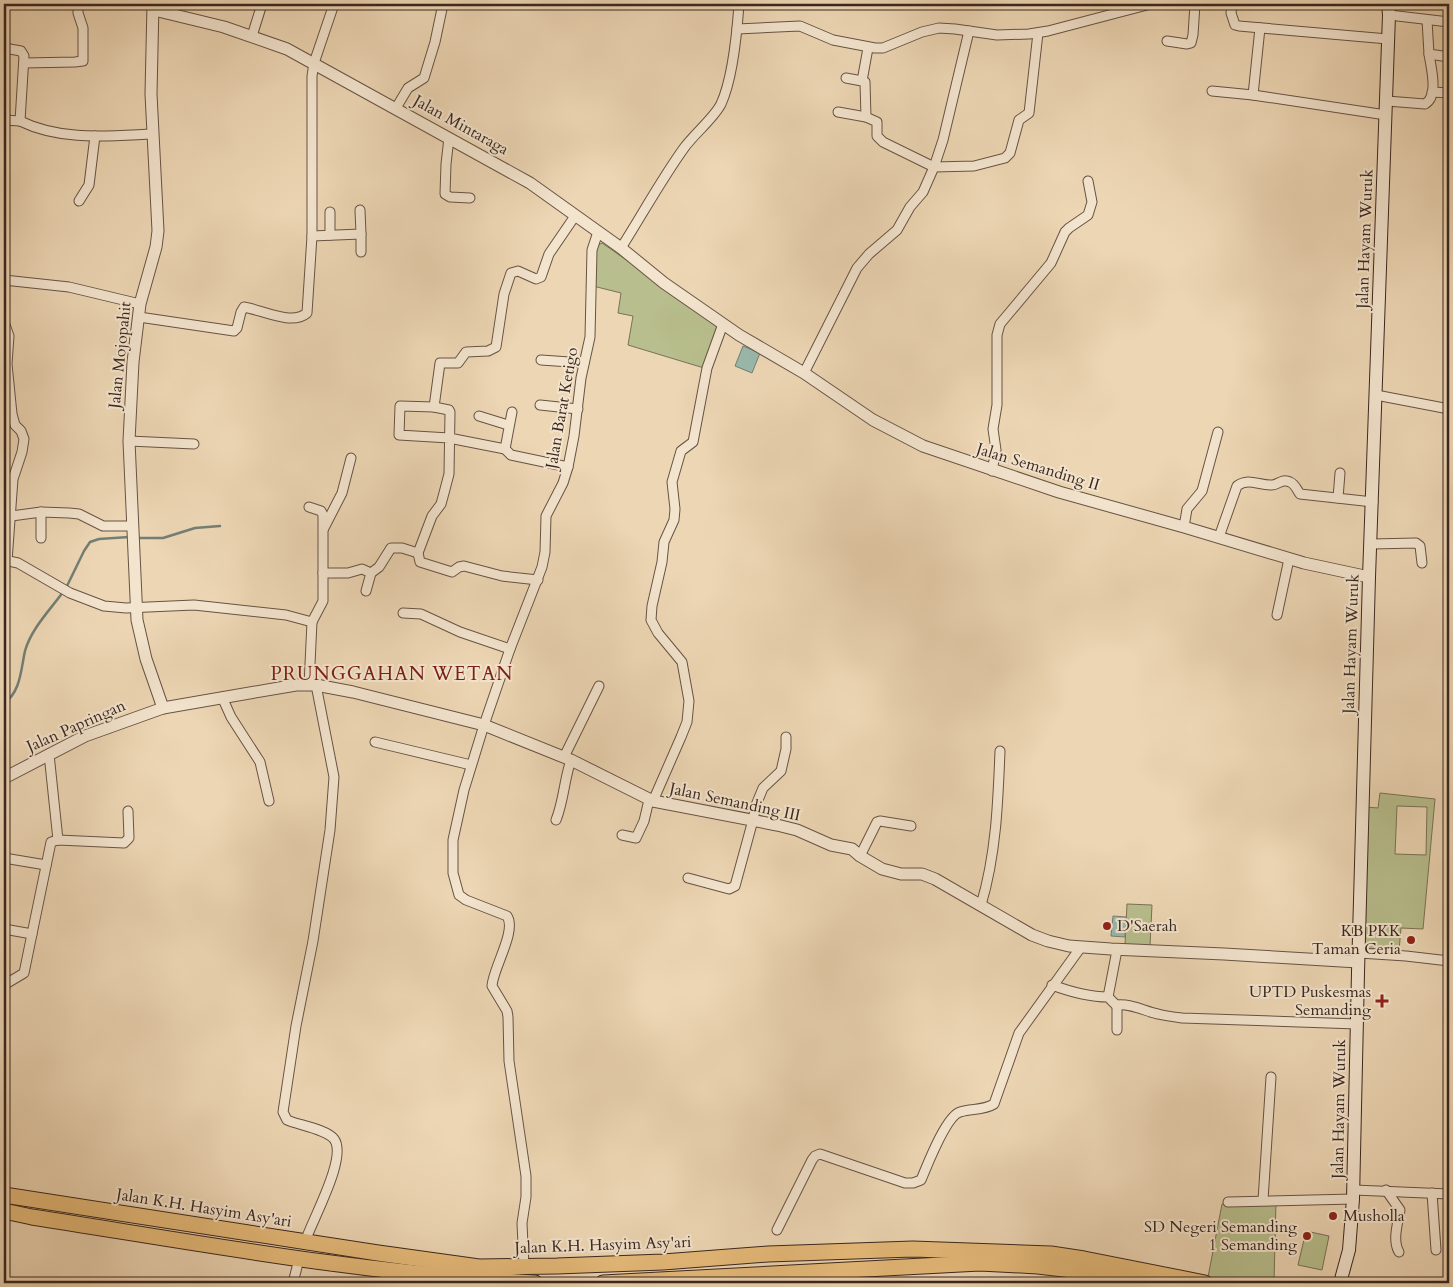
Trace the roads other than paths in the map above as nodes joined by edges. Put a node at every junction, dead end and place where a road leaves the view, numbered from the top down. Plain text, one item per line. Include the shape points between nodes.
1 (78, 4) edge
2 (262, 4) edge
3 (334, 4) edge
4 (443, 4) edge
5 (739, 4) edge
6 (1151, 4) edge
7 (1195, 4) edge
8 (1232, 4) edge
9 (154, 7) edge
10 (1117, 8) edge
11 (1388, 10) edge
12 (1427, 20) junction
13 (1449, 22) edge
14 (1260, 28) junction
15 (737, 29) junction
16 (969, 31) junction
17 (1038, 33) junction
18 (252, 36) junction
19 (1388, 39) junction
20 (1167, 41) dead end
21 (4, 48) edge
22 (868, 48) junction
23 (1429, 54) junction
24 (1449, 56) edge
25 (24, 63) junction
26 (314, 63) junction
27 (846, 78) dead end
28 (862, 81) junction
29 (1212, 91) dead end
30 (1432, 92) junction
31 (1449, 93) edge
32 (1253, 95) junction
33 (1387, 101) junction
34 (396, 108) junction
35 (838, 112) dead end
36 (1386, 115) junction
37 (866, 117) junction
38 (4, 120) edge
39 (20, 121) junction
40 (152, 134) junction
41 (95, 136) junction
42 (449, 138) junction
43 (934, 167) junction
44 (1088, 181) dead end
45 (470, 198) dead end
46 (79, 201) dead end
47 (360, 210) dead end
48 (330, 212) dead end
49 (575, 216) junction
50 (598, 232) junction
51 (361, 234) junction
52 (330, 235) junction
53 (312, 236) junction
54 (621, 248) junction
55 (361, 252) dead end
56 (4, 280) edge
57 (140, 304) junction
58 (139, 317) junction
59 (4, 322) edge
60 (723, 324) junction
61 (541, 360) dead end
62 (584, 363) junction
63 (804, 373) junction
64 (1376, 395) junction
65 (540, 405) dead end
66 (434, 407) junction
67 (578, 409) junction
68 (1449, 409) edge
69 (512, 412) dead end
70 (479, 416) dead end
71 (508, 425) junction
72 (1218, 432) dead end
73 (449, 438) junction
74 (129, 441) junction
75 (194, 444) dead end
76 (505, 449) junction
77 (351, 458) dead end
78 (568, 467) junction
79 (992, 470) junction
80 (1340, 473) dead end
81 (1338, 498) junction
82 (1373, 502) junction
83 (309, 506) dead end
84 (41, 512) junction
85 (7, 517) edge
86 (133, 526) junction
87 (1184, 527) junction
88 (323, 530) junction
89 (1220, 537) junction
90 (41, 538) dead end
91 (1372, 544) junction
92 (418, 553) junction
93 (1289, 559) junction
94 (6, 560) edge
95 (1422, 563) dead end
96 (323, 573) junction
97 (371, 574) junction
98 (1369, 577) junction
99 (538, 580) junction
100 (366, 591) dead end
101 (136, 607) junction
102 (403, 613) dead end
103 (1276, 615) dead end
104 (312, 622) junction
105 (510, 649) junction
106 (312, 685) junction
107 (599, 686) dead end
108 (222, 697) junction
109 (163, 708) junction
110 (484, 725) junction
111 (786, 737) dead end
112 (375, 742) dead end
113 (1000, 751) dead end
114 (50, 754) junction
115 (567, 758) junction
116 (471, 765) junction
117 (4, 778) edge
118 (269, 801) dead end
119 (651, 801) junction
120 (128, 811) dead end
121 (556, 820) dead end
122 (753, 820) junction
123 (911, 826) dead end
124 (622, 835) dead end
125 (58, 840) junction
126 (860, 856) junction
127 (4, 858) edge
128 (46, 865) junction
129 (688, 878) dead end
130 (982, 905) junction
131 (4, 929) edge
132 (32, 934) junction
133 (1081, 947) junction
134 (1117, 950) junction
135 (1358, 958) junction
136 (1449, 961) edge
137 (4, 986) edge
138 (1052, 986) junction
139 (1108, 997) junction
140 (1116, 1005) junction
141 (1357, 1024) junction
142 (1117, 1030) dead end
143 (1271, 1077) dead end
144 (1386, 1190) junction
145 (1432, 1193) junction
146 (1354, 1194) junction
147 (1449, 1194) edge
148 (4, 1196) edge
149 (1263, 1200) junction
150 (1228, 1202) dead end
151 (4, 1211) edge
152 (152, 1218) junction
153 (777, 1230) dead end
154 (255, 1234) junction
155 (305, 1242) junction
156 (226, 1247) junction
157 (1436, 1250) dead end
158 (1399, 1252) dead end
159 (300, 1259) junction
160 (663, 1262) junction
161 (345, 1264) junction
162 (557, 1266) junction
163 (524, 1267) junction
164 (754, 1275) junction
165 (634, 1282) edge
166 (293, 1283) edge
167 (535, 1283) edge
168 (603, 1283) edge
169 (1136, 1283) edge
170 (1205, 1283) edge
171 (1340, 1283) edge

1 - 25 street via 83,28 83,61
2 - 18 street
3 - 26 street
4 - 34 street via 424,78 408,88
5 - 15 street
6 - 10 street
7 - 20 street via 1191,43
8 - 14 street via 1235,25
9 - 18 street, Jalan Mintaraga
9 - 40 street, Jalan Mojopahit
10 - 17 street
11 - 12 street
11 - 19 main road, Jalan Hayam Wuruk
12 - 13 street
12 - 23 street
14 - 19 street
14 - 32 street
15 - 22 street via 800,26 834,40
15 - 54 street via 727,86 720,106 683,149
16 - 17 street via 1007,36
16 - 22 street via 934,29 883,48
16 - 43 street
17 - 43 street via 1029,112 1018,120 1010,153 1005,158 974,166
18 - 26 street, Jalan Mintaraga
19 - 33 main road, Jalan Hayam Wuruk
21 - 25 street via 22,52
22 - 28 street
23 - 24 street
23 - 30 street
25 - 39 street
26 - 34 street, Jalan Mintaraga
26 - 53 street via 311,98
27 - 28 street
28 - 37 street via 865,82
29 - 32 street
30 - 31 street
30 - 33 street via 1424,104
32 - 36 street
33 - 36 main road, Jalan Hayam Wuruk
34 - 42 street, Jalan Mintaraga
35 - 37 street
36 - 64 main road, Jalan Hayam Wuruk
37 - 43 street via 877,122 877,136 883,142
38 - 39 street
39 - 41 street via 58,133
40 - 41 street
40 - 57 street, Jalan Mojopahit via 158,239
41 - 46 street via 89,185
42 - 45 street via 445,194
42 - 49 street, Jalan Mintaraga via 530,183
43 - 63 street via 923,192 897,230 857,268
44 - 79 street via 1092,202 1088,215 1065,232 1051,264 1003,318 998,329 997,404 993,429 996,450
47 - 51 street
48 - 52 street
49 - 50 street, Jalan Mintaraga
49 - 66 street via 549,254 539,279 518,271 511,273 504,294 496,346 488,351 466,352 458,363 439,363
50 - 54 street, Jalan Mintaraga
50 - 62 street, Jalan Barat Ketigo via 592,250 590,331
51 - 52 street
51 - 55 street
52 - 53 street
53 - 58 street via 307,312 302,317 244,307 238,328 234,331
54 - 60 street, Jalan Mintaraga
56 - 57 street via 70,287
57 - 58 street, Jalan Mojopahit
58 - 74 street, Jalan Mojopahit
59 - 85 street via 9,336 7,364 12,414 24,438 12,479
60 - 63 street, Jalan Semanding II
60 - 119 street via 707,368 693,442 681,451 678,458 672,482 674,520 664,542 652,606 652,624 682,662 689,701 687,722
61 - 62 street
62 - 67 street, Jalan Barat Ketigo
63 - 79 street, Jalan Semanding II via 851,406 903,436 940,453
64 - 68 street
64 - 82 main road, Jalan Hayam Wuruk
65 - 67 street
66 - 73 street via 450,412
66 - 73 street via 400,406 398,435
67 - 78 street, Jalan Barat Ketigo
69 - 71 street
70 - 71 street
71 - 76 street
72 - 87 street via 1202,491 1187,509
73 - 76 street
73 - 92 street via 449,474 444,493
74 - 75 street
74 - 86 street, Jalan Mojopahit
76 - 78 street via 514,456
77 - 88 street via 342,493
78 - 99 street, Jalan Barat Ketigo via 546,516 545,556
79 - 87 street, Jalan Semanding II
80 - 81 street
81 - 82 street
81 - 89 street via 1300,494 1288,481 1272,486 1242,483 1237,486
82 - 91 main road, Jalan Hayam Wuruk
83 - 88 street via 322,512
84 - 85 street
84 - 86 street via 79,514 103,526
84 - 90 street
85 - 94 street
86 - 101 street, Jalan Mojopahit
87 - 89 street, Jalan Semanding II
88 - 96 street
89 - 93 street, Jalan Semanding II
91 - 95 street via 1416,543 1420,546
91 - 98 main road, Jalan Hayam Wuruk
92 - 97 street via 392,548
92 - 99 street via 420,562 452,572 464,566 502,576
93 - 98 street, Jalan Semanding II
93 - 103 street
94 - 101 street via 18,562 70,593 104,606
96 - 97 street via 348,573 362,569
96 - 104 street via 323,601
97 - 100 street
98 - 135 main road, Jalan Hayam Wuruk
99 - 105 street, Jalan Barat Ketigo
101 - 104 street via 194,605 286,615
101 - 109 street, Jalan Mojopahit via 146,659
102 - 105 street via 421,614
104 - 106 street
105 - 110 street, Jalan Barat Ketigo
106 - 108 street, Jalan Papringan
106 - 110 street, Jalan Semanding III via 382,698
106 - 155 street via 334,777 330,830 284,1112 287,1120 324,1132 334,1139 337,1158
107 - 115 street
108 - 109 street, Jalan Papringan
108 - 118 street via 260,762
109 - 114 street, Jalan Papringan via 95,732
110 - 115 street, Jalan Semanding III
110 - 116 street, Jalan Barat Ketigo
111 - 122 street via 784,765 763,788
112 - 116 street
113 - 130 street via 995,847
114 - 117 street, Jalan Papringan
114 - 125 street
115 - 119 street, Jalan Semanding III
115 - 121 street via 562,806
116 - 163 street, Jalan Barat Ketigo via 453,840 453,873 461,896 504,915 510,922 492,986 508,1017 509,1061 526,1176 522,1223
119 - 122 street, Jalan Semanding III
119 - 124 street via 636,838
120 - 125 street via 129,838 124,843
122 - 126 street, Jalan Semanding III via 797,830 832,845 852,849
122 - 129 street via 735,886 729,889
123 - 126 street via 877,822
125 - 128 street via 50,845
126 - 130 street, Jalan Semanding III via 882,869 901,874 922,874 935,879
127 - 128 street
128 - 132 street
130 - 133 street, Jalan Semanding III via 1032,935
131 - 132 street
132 - 137 street via 24,973
133 - 134 street, Jalan Semanding III
133 - 138 street
134 - 135 street, Jalan Semanding III
134 - 139 street
135 - 136 street via 1406,956
135 - 141 main road, Jalan Hayam Wuruk
138 - 139 street via 1077,994
138 - 153 street via 1020,1033 994,1104 955,1114 941,1135 921,1180 905,1183 820,1154 812,1160
139 - 140 street
140 - 141 street via 1182,1018
140 - 142 street
141 - 146 main road, Jalan Hayam Wuruk
143 - 149 street
144 - 145 street
144 - 146 street
144 - 158 street via 1400,1210 1396,1238
145 - 147 street
145 - 157 street
146 - 149 street
146 - 171 main road, Jalan Hayam Wuruk via 1349,1250
148 - 152 highway, Jalan K.H. Hasyim Asy'ari
149 - 150 street
151 - 156 highway
152 - 154 highway, Jalan K.H. Hasyim Asy'ari
152 - 156 highway via 164,1226 236,1241 235,1246
154 - 155 highway, Jalan K.H. Hasyim Asy'ari
154 - 161 highway via 246,1236 245,1241 331,1255
155 - 163 highway, Jalan K.H. Hasyim Asy'ari via 478,1267
156 - 159 highway
159 - 161 highway
159 - 166 street
160 - 162 highway, Jalan K.H. Hasyim Asy'ari
160 - 164 highway via 652,1266 652,1271 740,1269
160 - 170 highway, Jalan K.H. Hasyim Asy'ari via 768,1254 913,1249 1022,1252 1084,1259
161 - 167 highway via 459,1279
162 - 163 highway, Jalan K.H. Hasyim Asy'ari
162 - 165 highway via 570,1272 644,1272 644,1277
164 - 165 highway
164 - 169 highway via 899,1266 1009,1264 1072,1270
165 - 168 highway

